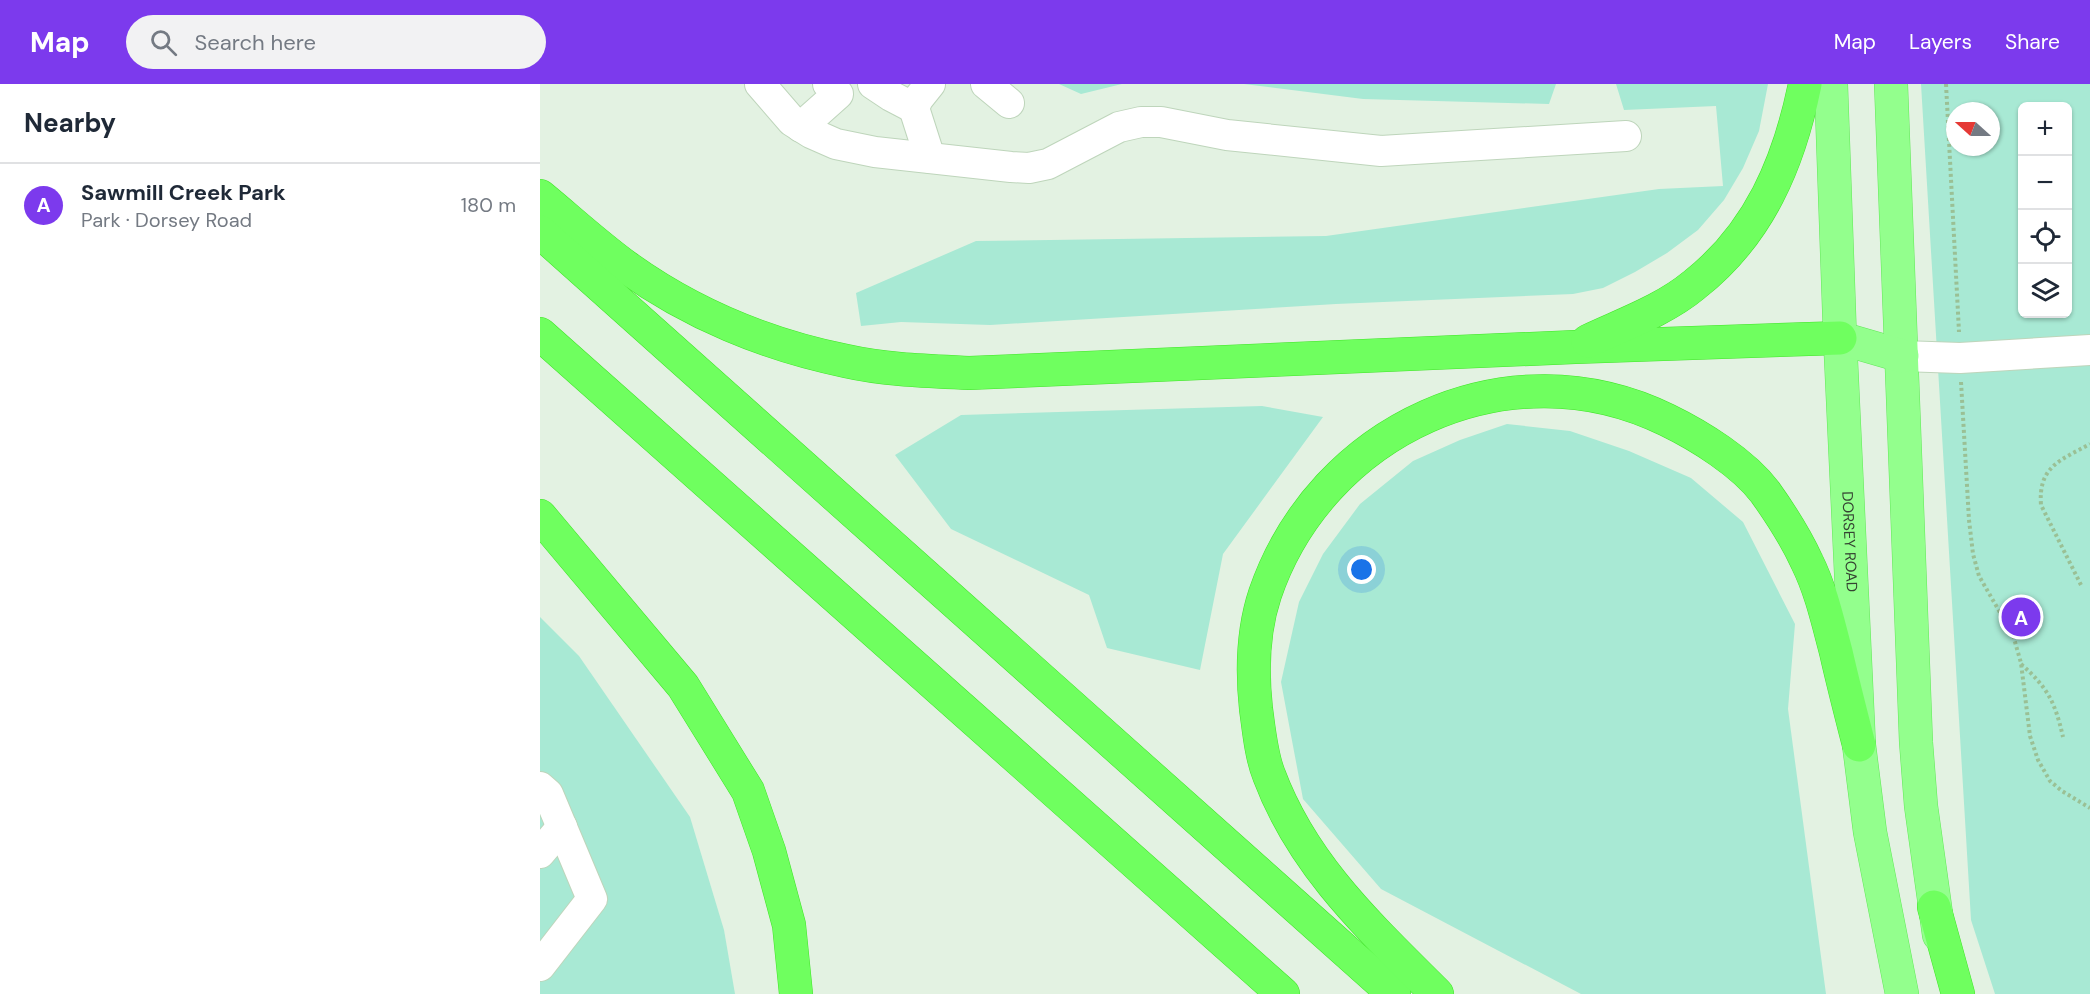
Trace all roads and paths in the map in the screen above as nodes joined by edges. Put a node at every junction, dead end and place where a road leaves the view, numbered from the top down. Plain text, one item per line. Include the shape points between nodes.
1 (760, 84) edge
2 (828, 84) edge
3 (873, 84) edge
4 (986, 84) edge
5 (1805, 84) edge
6 (1831, 84) edge
7 (1891, 84) edge
8 (1946, 84) edge
9 (922, 96) edge
10 (1009, 103) dead end
11 (801, 127) junction
12 (1626, 136) dead end
13 (930, 158) junction
14 (540, 196) edge
15 (540, 232) edge
16 (540, 334) edge
17 (1840, 339) junction
18 (1959, 339) dead end
19 (1575, 347) junction
20 (2090, 350) edge
21 (1902, 356) junction
22 (1961, 376) dead end
23 (2090, 444) edge
24 (540, 516) edge
25 (2081, 585) dead end
26 (2021, 663) junction
27 (2063, 737) dead end
28 (1858, 745) junction
29 (540, 787) edge
30 (2090, 808) edge
31 (562, 827) junction
32 (540, 853) edge
33 (1934, 907) junction
34 (540, 966) edge
35 (796, 994) edge
36 (1283, 994) edge
37 (1394, 994) edge
38 (1437, 994) edge
39 (1902, 994) edge
40 (1950, 994) edge
41 (1958, 994) edge

1 - 11 street
2 - 11 street via 838,94
3 - 9 street via 891,96
4 - 10 street
5 - 19 highway via 1788,152 1772,190 1727,255 1693,286 1660,307
6 - 17 main road, DORSEY ROAD
7 - 21 main road
8 - 18 path
9 - 13 street
11 - 13 street via 849,148
12 - 13 street via 1381,151 1141,122 1119,127 1039,166 1011,167
14 - 19 highway via 625,266 667,293 749,334 847,362 969,373
15 - 37 highway
16 - 36 highway
17 - 19 highway
17 - 21 main road
17 - 28 main road, DORSEY ROAD
20 - 21 street via 1960,358
21 - 33 main road via 1916,742
22 - 26 path via 1973,554 1979,576 2013,635
23 - 25 path via 2052,465 2040,494 2041,505
24 - 35 highway via 683,686 748,791 789,925
26 - 27 path via 2049,695
26 - 30 path via 2030,736 2038,760 2050,781
28 - 38 highway via 1826,611 1808,562 1763,490 1733,461 1686,429 1648,410 1600,395 1497,394 1447,407 1398,430 1354,462 1312,505 1285,548 1264,596 1255,643 1254,690 1268,772 1287,818 1348,904
28 - 39 main road, DORSEY ROAD via 1870,832
29 - 31 street via 548,794
31 - 32 street
31 - 34 street via 592,899
33 - 40 main road
33 - 41 highway

